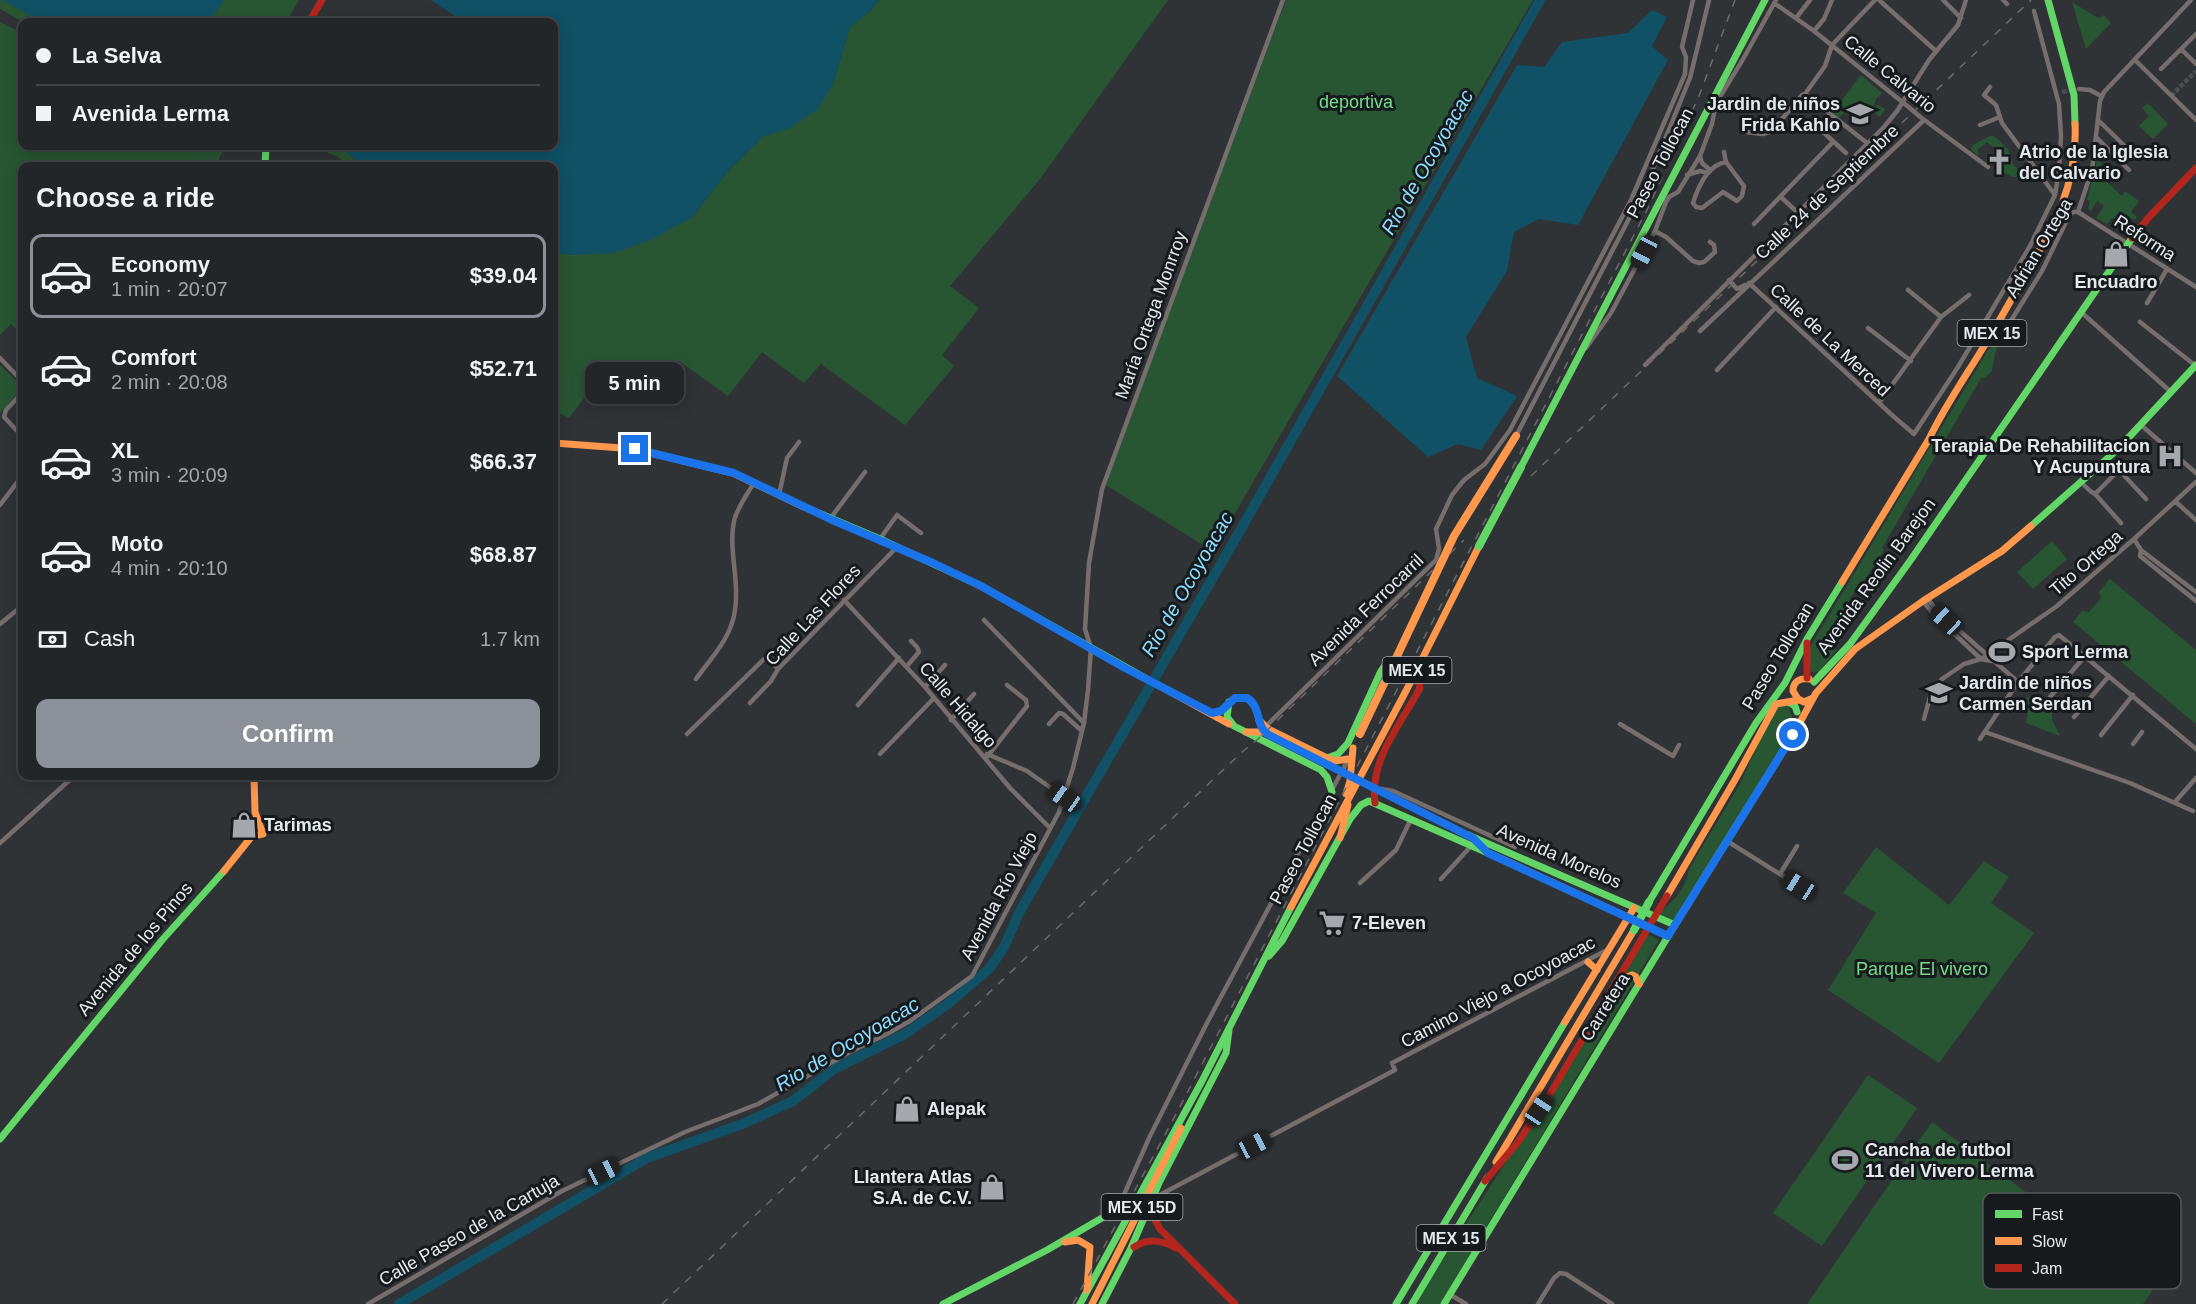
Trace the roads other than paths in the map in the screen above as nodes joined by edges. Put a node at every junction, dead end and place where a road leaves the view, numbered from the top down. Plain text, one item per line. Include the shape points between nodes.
1 (322, 0) edge
2 (1283, 0) edge
3 (1694, 0) edge
4 (1709, 0) edge
5 (1765, 0) edge
6 (1810, 0) edge
7 (1832, 0) edge
8 (1877, 0) edge
9 (1943, 0) edge
10 (1966, 0) edge
11 (2048, 0) edge
12 (2190, 0) edge
13 (1775, 2) edge
14 (2034, 10) dead end
15 (311, 18) edge
16 (1796, 18) junction
17 (1961, 18) junction
18 (1814, 31) junction
19 (2196, 34) edge
20 (1832, 45) junction
21 (2181, 49) junction
22 (1936, 51) junction
23 (2135, 60) junction
24 (2196, 64) edge
25 (2161, 69) dead end
26 (1990, 87) dead end
27 (2079, 89) tunnel mouth
28 (1805, 94) junction
29 (2103, 94) junction
30 (1902, 102) junction
31 (2000, 117) junction
32 (1921, 118) junction
33 (2098, 120) junction
34 (2196, 120) edge
35 (1980, 125) dead end
36 (1746, 132) dead end
37 (1822, 132) dead end
38 (2097, 138) junction
39 (1833, 142) junction
40 (1867, 143) junction
41 (1724, 152) dead end
42 (1846, 153) dead end
43 (1700, 156) junction
44 (2134, 156) dead end
45 (1726, 162) junction
46 (1988, 167) dead end
47 (2196, 168) edge
48 (2129, 170) dead end
49 (1709, 171) junction
50 (1687, 175) junction
51 (2055, 195) junction
52 (1782, 198) junction
53 (1797, 212) junction
54 (2078, 212) junction
55 (1754, 224) dead end
56 (1655, 231) junction
57 (1710, 242) dead end
58 (2128, 243) junction
59 (2168, 269) junction
60 (1729, 280) junction
61 (1749, 283) junction
62 (2196, 287) edge
63 (1908, 290) dead end
64 (1969, 295) dead end
65 (2146, 303) dead end
66 (1776, 308) junction
67 (2080, 312) junction
68 (1941, 317) junction
69 (2140, 322) dead end
70 (1868, 328) dead end
71 (1700, 331) dead end
72 (1991, 335) junction
73 (1581, 351) junction
74 (0, 358) edge
75 (1911, 361) junction
76 (1645, 365) dead end
77 (2196, 365) edge
78 (1718, 370) dead end
79 (18, 377) edge
80 (2171, 392) junction
81 (18, 397) edge
82 (1879, 403) junction
83 (2141, 425) junction
84 (18, 432) edge
85 (1516, 435) joint
86 (799, 442) dead end
87 (558, 443) edge
88 (644, 451) junction
89 (642, 461) dead end
90 (865, 472) dead end
91 (2196, 473) edge
92 (18, 481) edge
93 (2196, 482) edge
94 (2082, 483) junction
95 (753, 484) junction
96 (2095, 494) junction
97 (778, 495) junction
98 (2146, 499) dead end
99 (2176, 502) junction
100 (0, 505) edge
101 (830, 519) junction
102 (2196, 520) edge
103 (2121, 523) dead end
104 (921, 533) dead end
105 (880, 539) junction
106 (2134, 539) junction
107 (897, 547) junction
108 (2141, 550) junction
109 (2196, 592) edge
110 (844, 600) junction
111 (1926, 600) junction
112 (2196, 601) edge
113 (18, 609) edge
114 (1935, 613) junction
115 (984, 620) dead end
116 (0, 624) edge
117 (1808, 639) junction
118 (911, 641) dead end
119 (1852, 647) junction
120 (1091, 648) junction
121 (1986, 655) junction
122 (2085, 656) junction
123 (899, 658) junction
124 (1981, 659) junction
125 (1995, 662) junction
126 (945, 665) dead end
127 (1395, 665) dead end
128 (906, 666) junction
129 (778, 669) junction
130 (2109, 676) junction
131 (696, 678) dead end
132 (1148, 679) joint
133 (1418, 679) dead end
134 (1811, 680) junction
135 (2018, 682) junction
136 (1785, 683) junction
137 (1007, 685) dead end
138 (1158, 685) joint
139 (925, 687) junction
140 (974, 694) dead end
141 (2133, 695) junction
142 (1815, 696) junction
143 (2050, 697) dead end
144 (934, 698) junction
145 (1229, 702) junction
146 (1794, 702) junction
147 (750, 703) dead end
148 (1776, 704) junction
149 (858, 705) dead end
150 (1212, 713) junction
151 (2074, 717) dead end
152 (1924, 719) dead end
153 (951, 720) junction
154 (1084, 723) junction
155 (1049, 724) dead end
156 (1620, 724) dead end
157 (1234, 726) junction
158 (1796, 728) junction
159 (1264, 729) junction
160 (1082, 731) junction
161 (1244, 732) junction
162 (1985, 732) junction
163 (2142, 732) dead end
164 (687, 734) dead end
165 (2101, 735) dead end
166 (1980, 739) dead end
167 (2133, 744) dead end
168 (1679, 746) dead end
169 (1353, 748) junction
170 (2196, 749) edge
171 (880, 754) dead end
172 (987, 756) junction
173 (1327, 758) junction
174 (1348, 759) junction
175 (2196, 778) edge
176 (70, 780) edge
177 (254, 780) edge
178 (1332, 792) junction
179 (1352, 793) junction
180 (1065, 798) junction
181 (1375, 800) junction
182 (2175, 802) junction
183 (2193, 811) dead end
184 (1340, 812) junction
185 (1411, 819) junction
186 (1050, 828) junction
187 (1340, 838) junction
188 (1470, 840) junction
189 (1727, 840) junction
190 (0, 843) edge
191 (1797, 846) dead end
192 (1515, 847) dead end
193 (1780, 874) junction
194 (1441, 879) dead end
195 (1360, 883) dead end
196 (1799, 886) dead end
197 (1622, 903) junction
198 (1634, 908) junction
199 (1617, 913) junction
200 (1654, 917) junction
201 (1628, 918) junction
202 (1675, 925) junction
203 (1647, 927) junction
204 (1668, 936) junction
205 (1609, 949) junction
206 (1263, 962) junction
207 (1588, 962) junction
208 (1597, 970) junction
209 (1619, 980) junction
210 (967, 982) joint
211 (1639, 984) junction
212 (1230, 1025) junction
213 (1188, 1107) junction
214 (0, 1139) edge
215 (1485, 1181) junction
216 (1138, 1197) junction
217 (1154, 1198) junction
218 (1118, 1208) junction
219 (1056, 1244) junction
220 (1131, 1248) junction
221 (1183, 1252) junction
222 (1087, 1291) junction
223 (1449, 1294) junction
224 (1413, 1301) edge
225 (368, 1304) edge
226 (943, 1304) edge
227 (1080, 1304) edge
228 (1092, 1304) edge
229 (1102, 1304) edge
230 (1235, 1304) edge
231 (1396, 1304) edge
232 (1444, 1304) edge
233 (1466, 1304) edge
234 (1538, 1304) edge
235 (1612, 1304) edge

1 - 15 main road
2 - 120 street, María Ortega Monrroy via 1102,489 1089,563 1085,628
3 - 159 street, Avenida Ferrocarril via 1682,47 1685,74 1638,186 1510,430 1478,472 1464,480 1452,495 1436,529 1436,560
4 - 85 street via 1690,78 1646,186
5 - 73 main road, Paseo Tollocan / MEX 15
6 - 16 street
7 - 18 street
8 - 20 street
8 - 22 street
9 - 17 street
10 - 17 street
11 - 72 main road, Paseo Tollocan / MEX 15 via 2074,95 2077,132 2073,169 2058,216
12 - 23 street
13 - 16 street, Calle Calvario
13 - 43 street via 1716,103
14 - 51 street via 2060,93 2061,136
16 - 18 street, Calle Calvario
17 - 22 street
18 - 20 street, Calle Calvario
19 - 21 street
20 - 28 street via 1825,66
20 - 30 street, Calle Calvario
21 - 24 street
21 - 25 street
22 - 30 street
23 - 29 street
23 - 34 street
26 - 31 street via 1984,95 1996,105
27 - 29 street
28 - 36 street via 1772,131
28 - 40 street
29 - 33 street, Adrian Ortega
30 - 32 street, Calle Calvario, bridge
30 - 40 street
31 - 35 street
31 - 51 street
32 - 46 street, Calle Calvario
32 - 61 street, Calle 24 de Septiembre
33 - 38 street, Adrian Ortega
33 - 44 street
37 - 39 street
38 - 48 street
38 - 54 street, Adrian Ortega via 2088,187
39 - 42 street
39 - 52 street
40 - 53 street
41 - 45 street
43 - 49 street
43 - 50 street
45 - 49 street
45 - 49 street via 1744,186 1737,201 1723,192 1702,208 1696,207 1694,201
47 - 58 main road, Avenida Reolin Barejon
49 - 50 street
50 - 56 street via 1678,192 1666,202
51 - 82 street, Calle de La Merced via 1958,367 1914,434
52 - 53 street
52 - 55 street
53 - 60 street
54 - 58 street, Reforma
54 - 72 street, Adrian Ortega via 2069,216 2042,271 2012,319 2003,331
56 - 57 street via 1699,263 1715,252
56 - 73 street via 1611,314
58 - 59 street, Reforma
58 - 67 main road, Avenida Reolin Barejon
59 - 62 street, Reforma
59 - 65 street
60 - 61 street via 1737,289
60 - 76 street
61 - 66 street, Calle de La Merced
61 - 71 street, Calle 24 de Septiembre
63 - 68 street
64 - 68 street
66 - 78 street
66 - 82 street, Calle de La Merced
67 - 80 street
67 - 119 main road, Avenida Reolin Barejon
68 - 75 street
69 - 77 street
70 - 75 street
72 - 117 main road, Paseo Tollocan / MEX 15
73 - 179 main road, Paseo Tollocan / MEX 15, bridge
74 - 79 street
75 - 82 street
77 - 80 main road
80 - 83 main road
81 - 84 street via 4,417
83 - 91 street
83 - 94 main road
85 - 169 main road, bridge via 1454,536
86 - 97 street via 787,458
87 - 88 main road
88 - 89 main road
88 - 95 main road via 734,473
90 - 101 street
92 - 100 street
93 - 99 street, Tito Ortega
94 - 96 street
94 - 111 main road via 2002,551
95 - 97 main road
95 - 131 street via 734,524 736,610 720,646
96 - 98 street via 2119,470
96 - 103 street
97 - 101 main road
99 - 102 street
99 - 106 street, Tito Ortega
101 - 105 main road
104 - 105 street via 897,515
105 - 107 main road
106 - 108 street
106 - 121 street, Tito Ortega via 2056,606
107 - 110 street, Calle Las Flores
107 - 120 main road via 981,586
108 - 109 street
108 - 112 street via 2140,556
110 - 123 street, Calle Hidalgo
110 - 129 street, Calle Las Flores
111 - 114 street
111 - 119 main road
113 - 116 street
114 - 121 street
114 - 124 street
115 - 154 street
117 - 134 main road
117 - 136 main road, Paseo Tollocan / MEX 15
118 - 128 street via 919,652
119 - 134 main road, Avenida Reolin Barejon
119 - 142 main road, Carretera
120 - 132 main road
120 - 154 street, Avenida Río Viejo
121 - 124 street, Tito Ortega
121 - 125 street
122 - 130 street
122 - 135 street via 2057,635
122 - 143 street
123 - 128 street, Calle Hidalgo
123 - 149 street
124 - 125 street
124 - 152 street, Tito Ortega via 1964,664 1940,681 1931,693
125 - 135 street
126 - 139 street
127 - 173 main road via 1386,664 1381,671 1348,743 1338,754
128 - 139 street, Calle Hidalgo
129 - 147 street, Calle Las Flores
129 - 164 street via 764,659
130 - 141 street
130 - 151 street
132 - 138 street
133 - 181 main road via 1420,688 1380,759 1372,783
134 - 142 main road
134 - 146 main road via 1803,678 1794,686
135 - 162 street
136 - 148 street
136 - 215 main road, Paseo Tollocan / MEX 15, bridge via 1756,723
137 - 172 street via 1026,700 1027,706
138 - 150 main road
139 - 144 street, Calle Hidalgo
140 - 153 street
141 - 165 street
141 - 170 street
142 - 146 main road
142 - 158 main road, Carretera
144 - 153 street, Calle Hidalgo
144 - 171 street
145 - 150 main road via 1221,711
145 - 157 main road via 1227,717
145 - 159 street, Avenida Morelos via 1247,698 1256,706
146 - 148 main road
146 - 158 main road
148 - 200 main road
150 - 157 main road
153 - 172 street, Calle Hidalgo
154 - 160 street, Avenida Río Viejo
155 - 160 street via 1059,713
156 - 168 street via 1672,756
157 - 161 main road
158 - 189 main road, Carretera
159 - 161 main road
159 - 173 main road
159 - 188 street, Avenida Morelos, bridge
160 - 180 street, Avenida Río Viejo
161 - 178 main road via 1321,770
162 - 166 street
162 - 182 street via 2067,759
163 - 167 street
169 - 174 main road
169 - 184 main road via 1350,781
172 - 180 street via 1028,771
172 - 186 street, Calle Hidalgo via 1010,788
173 - 174 main road
174 - 178 street
175 - 182 street
176 - 190 street
177 - 214 main road, Avenida de los Pinos via 253,807 263,834 252,836 163,939
178 - 218 street via 1208,1021
179 - 184 main road, Paseo Tollocan / MEX 15
179 - 187 main road
180 - 186 street, Avenida Río Viejo
181 - 185 main road, Avenida Morelos
181 - 187 main road via 1361,805
181 - 192 street via 1381,789 1394,791
182 - 183 street
184 - 206 main road, Paseo Tollocan / MEX 15
185 - 188 main road, Avenida Morelos
185 - 195 street via 1396,850
186 - 210 street, Avenida Río Viejo
187 - 206 main road via 1282,941
188 - 194 street
188 - 197 main road, Avenida Morelos via 1484,841
188 - 199 main road, Avenida Morelos via 1488,853
189 - 193 street
189 - 202 main road, Carretera
191 - 193 street
193 - 196 street
197 - 198 main road, Avenida Morelos
197 - 199 main road
198 - 200 main road, Avenida Morelos
198 - 201 main road
199 - 201 main road, Avenida Morelos
200 - 202 main road, Avenida Morelos
200 - 203 main road
201 - 203 main road, Avenida Morelos
201 - 205 main road
202 - 204 main road, Carretera
203 - 204 main road, Avenida Morelos
203 - 209 main road
204 - 211 main road, Carretera
205 - 207 street, Camino Viejo a Ocoyoacac
205 - 208 main road
206 - 212 main road, Paseo Tollocan / MEX 15
207 - 208 main road
207 - 217 street, Camino Viejo a Ocoyoacac via 1392,1063 1395,1070
208 - 231 main road
209 - 211 main road via 1632,975
209 - 215 main road via 1518,1142
210 - 225 street, Calle Paseo de la Cartuja via 887,1035 765,1100 685,1132 562,1191
211 - 223 main road, Carretera
212 - 213 main road, Paseo Tollocan / MEX 15
212 - 217 main road via 1226,1053
213 - 216 main road, MEX 15
213 - 228 main road, MEX 15D via 1178,1137
215 - 224 main road, Paseo Tollocan / MEX 15
216 - 218 main road
216 - 222 main road, MEX 15
217 - 220 main road
217 - 221 main road via 1155,1220
218 - 219 main road
219 - 222 main road via 1078,1240 1090,1247
219 - 226 main road
220 - 221 main road via 1153,1239
220 - 229 main road
221 - 230 main road
222 - 227 main road, MEX 15
223 - 232 main road, Carretera
223 - 233 street
234 - 235 street via 1560,1273

